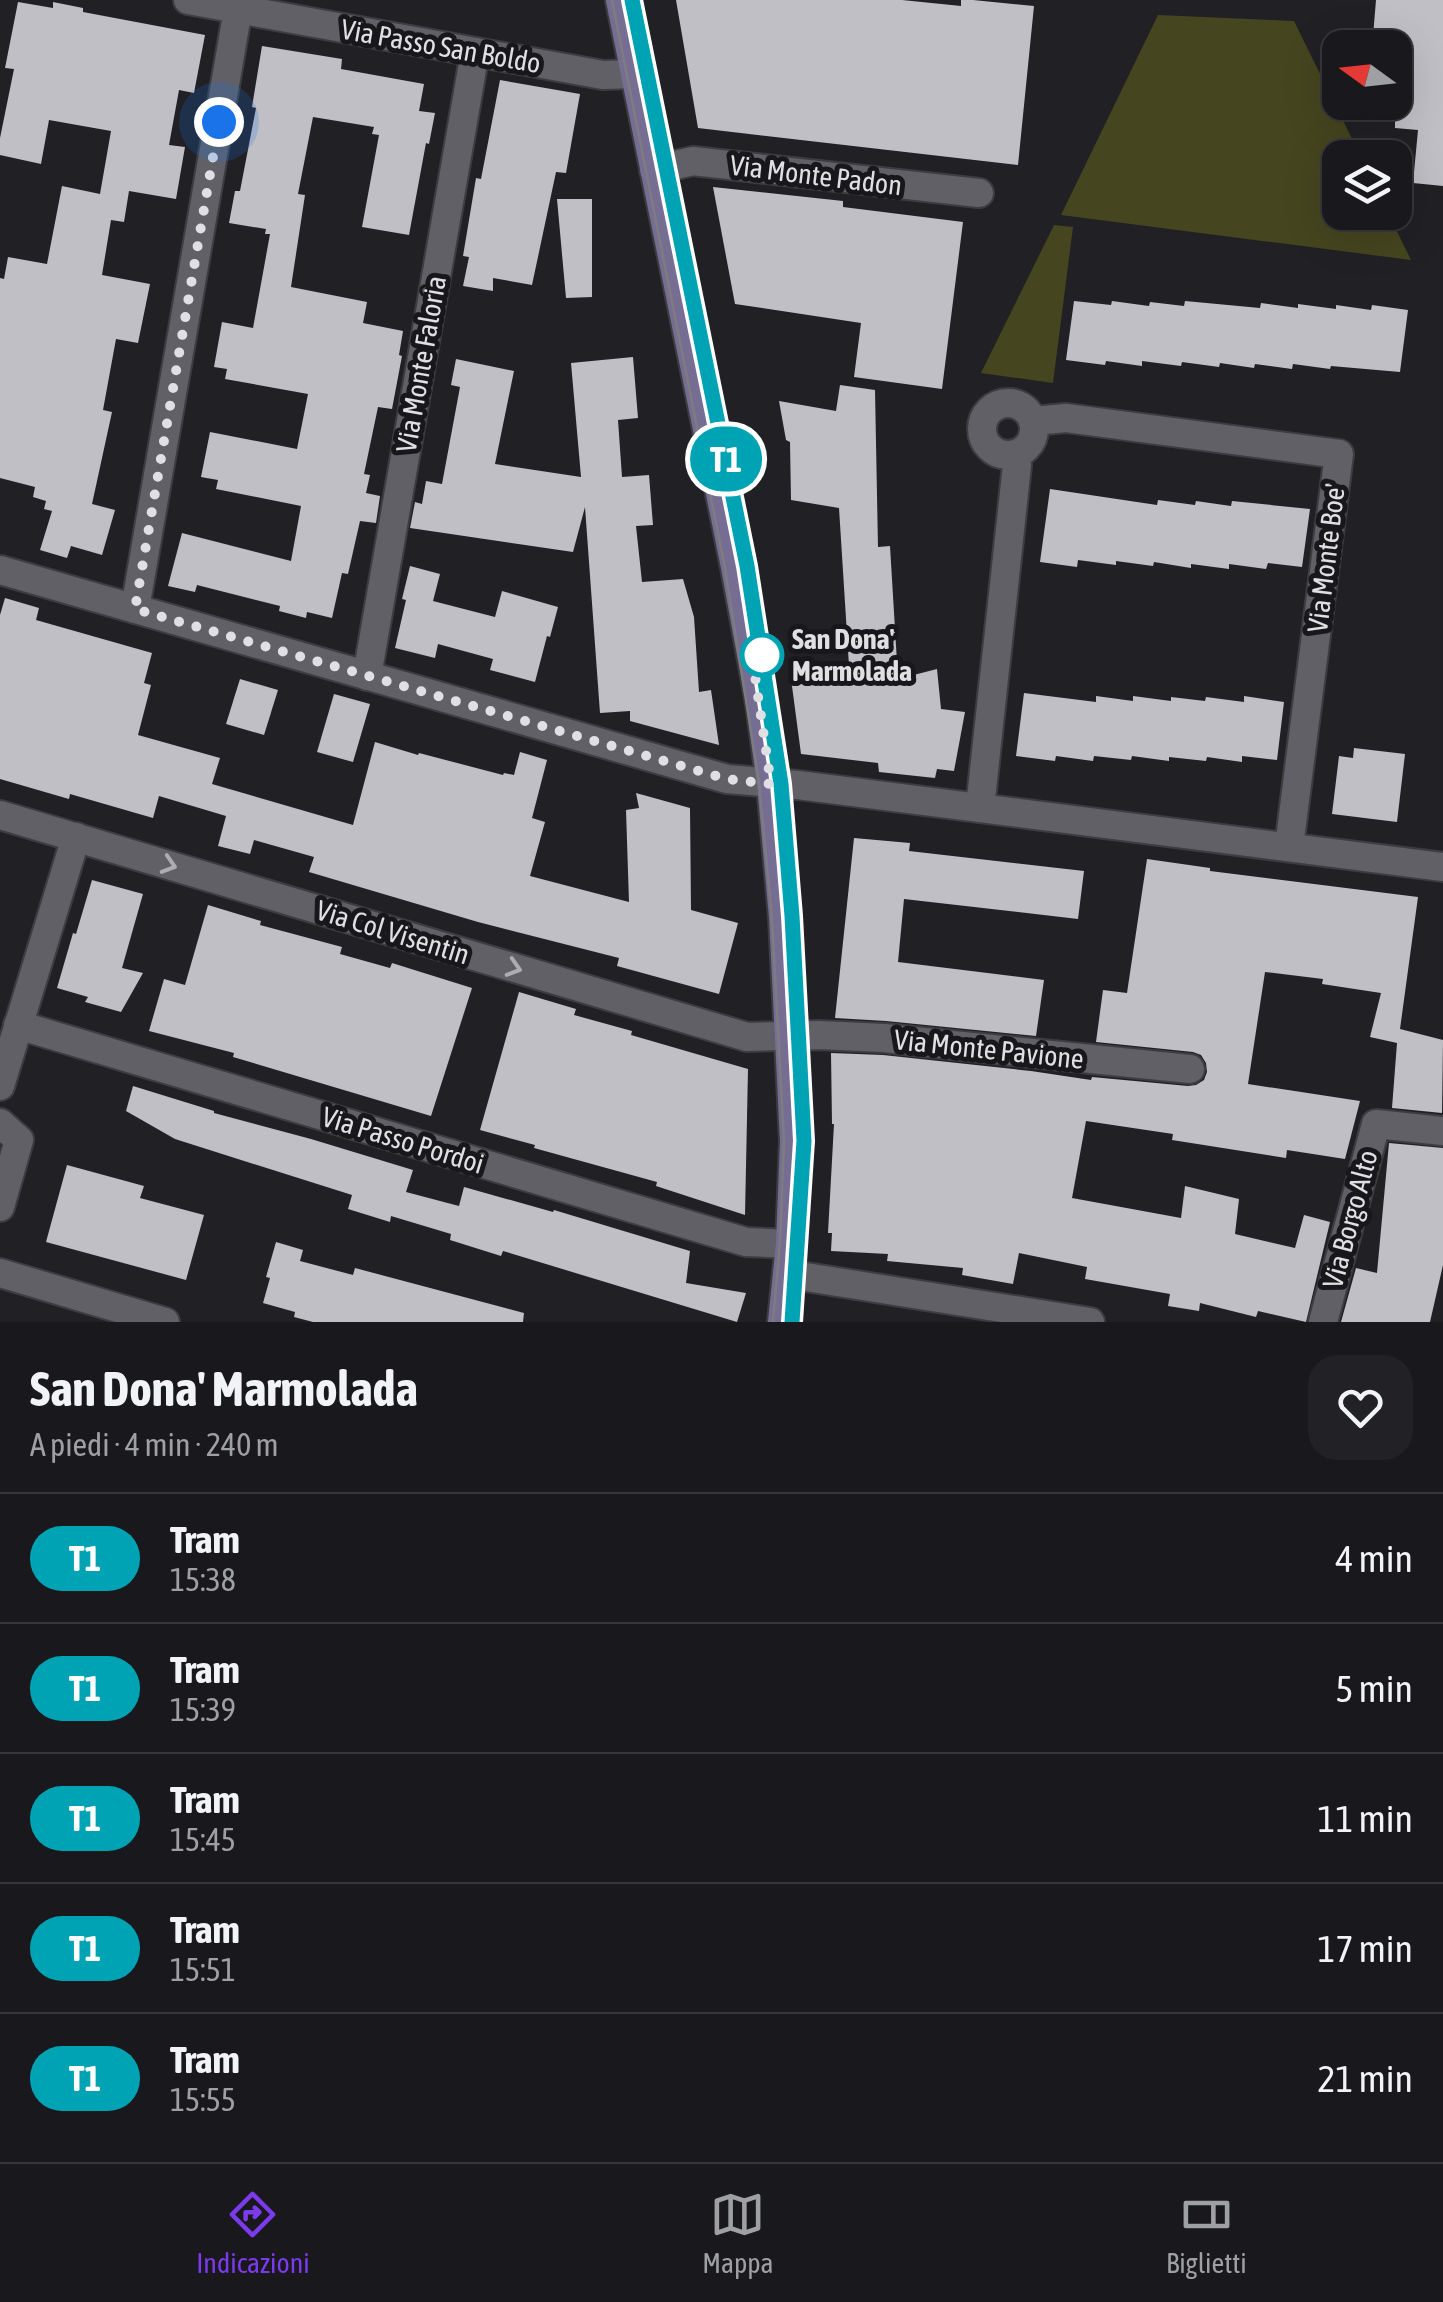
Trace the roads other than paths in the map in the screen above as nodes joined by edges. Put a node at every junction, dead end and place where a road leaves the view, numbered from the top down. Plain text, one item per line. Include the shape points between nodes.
1 (188, 0) edge
2 (620, 0) edge
3 (238, 9) junction
4 (288, 9) edge
5 (475, 52) junction
6 (635, 74) junction
7 (654, 170) junction
8 (979, 194) dead end
9 (1034, 422) junction
10 (1016, 454) junction
11 (0, 570) edge
12 (135, 609) junction
13 (367, 676) junction
14 (771, 784) junction
15 (980, 808) junction
16 (0, 815) edge
17 (76, 837) junction
18 (1289, 847) junction
19 (1443, 867) edge
20 (18, 1025) junction
21 (788, 1036) junction
22 (1190, 1070) dead end
23 (0, 1086) edge
24 (0, 1123) edge
25 (1443, 1131) edge
26 (0, 1207) edge
27 (790, 1244) junction
28 (0, 1273) edge
29 (787, 1274) junction
30 (166, 1322) edge
31 (782, 1322) edge
32 (1090, 1322) edge
33 (1322, 1322) edge

1 - 3 street, Via Passo San Boldo
2 - 6 main road
3 - 4 street, Via Passo San Boldo
3 - 12 street
4 - 5 street, Via Passo San Boldo
5 - 6 street, Via Passo San Boldo via 603,75
5 - 13 street, Via Monte Faloria
6 - 7 main road
7 - 8 street, Via Monte Padon via 693,160
7 - 14 main road
9 - 10 street via 1031,442
9 - 10 street, Via Monte Boe' via 1011,402 985,416 988,446
9 - 18 street, Via Monte Boe' via 1066,418 1339,454
10 - 15 street
11 - 12 street
12 - 13 street
13 - 14 street via 727,779
14 - 15 street
14 - 21 main road
15 - 18 street
16 - 17 street, Via Col Visentin
17 - 20 street
17 -> 21 street, Via Col Visentin via 747,1037
18 - 19 street
20 - 23 street
20 - 27 street, Via Passo Pordoi via 746,1242
21 - 22 street, Via Monte Pavione via 884,1038
21 - 27 main road
24 - 26 street via 19,1140
25 - 33 street, Via Borgo Alto via 1376,1124
27 - 29 main road
28 - 30 street
29 - 31 main road
29 - 32 street

